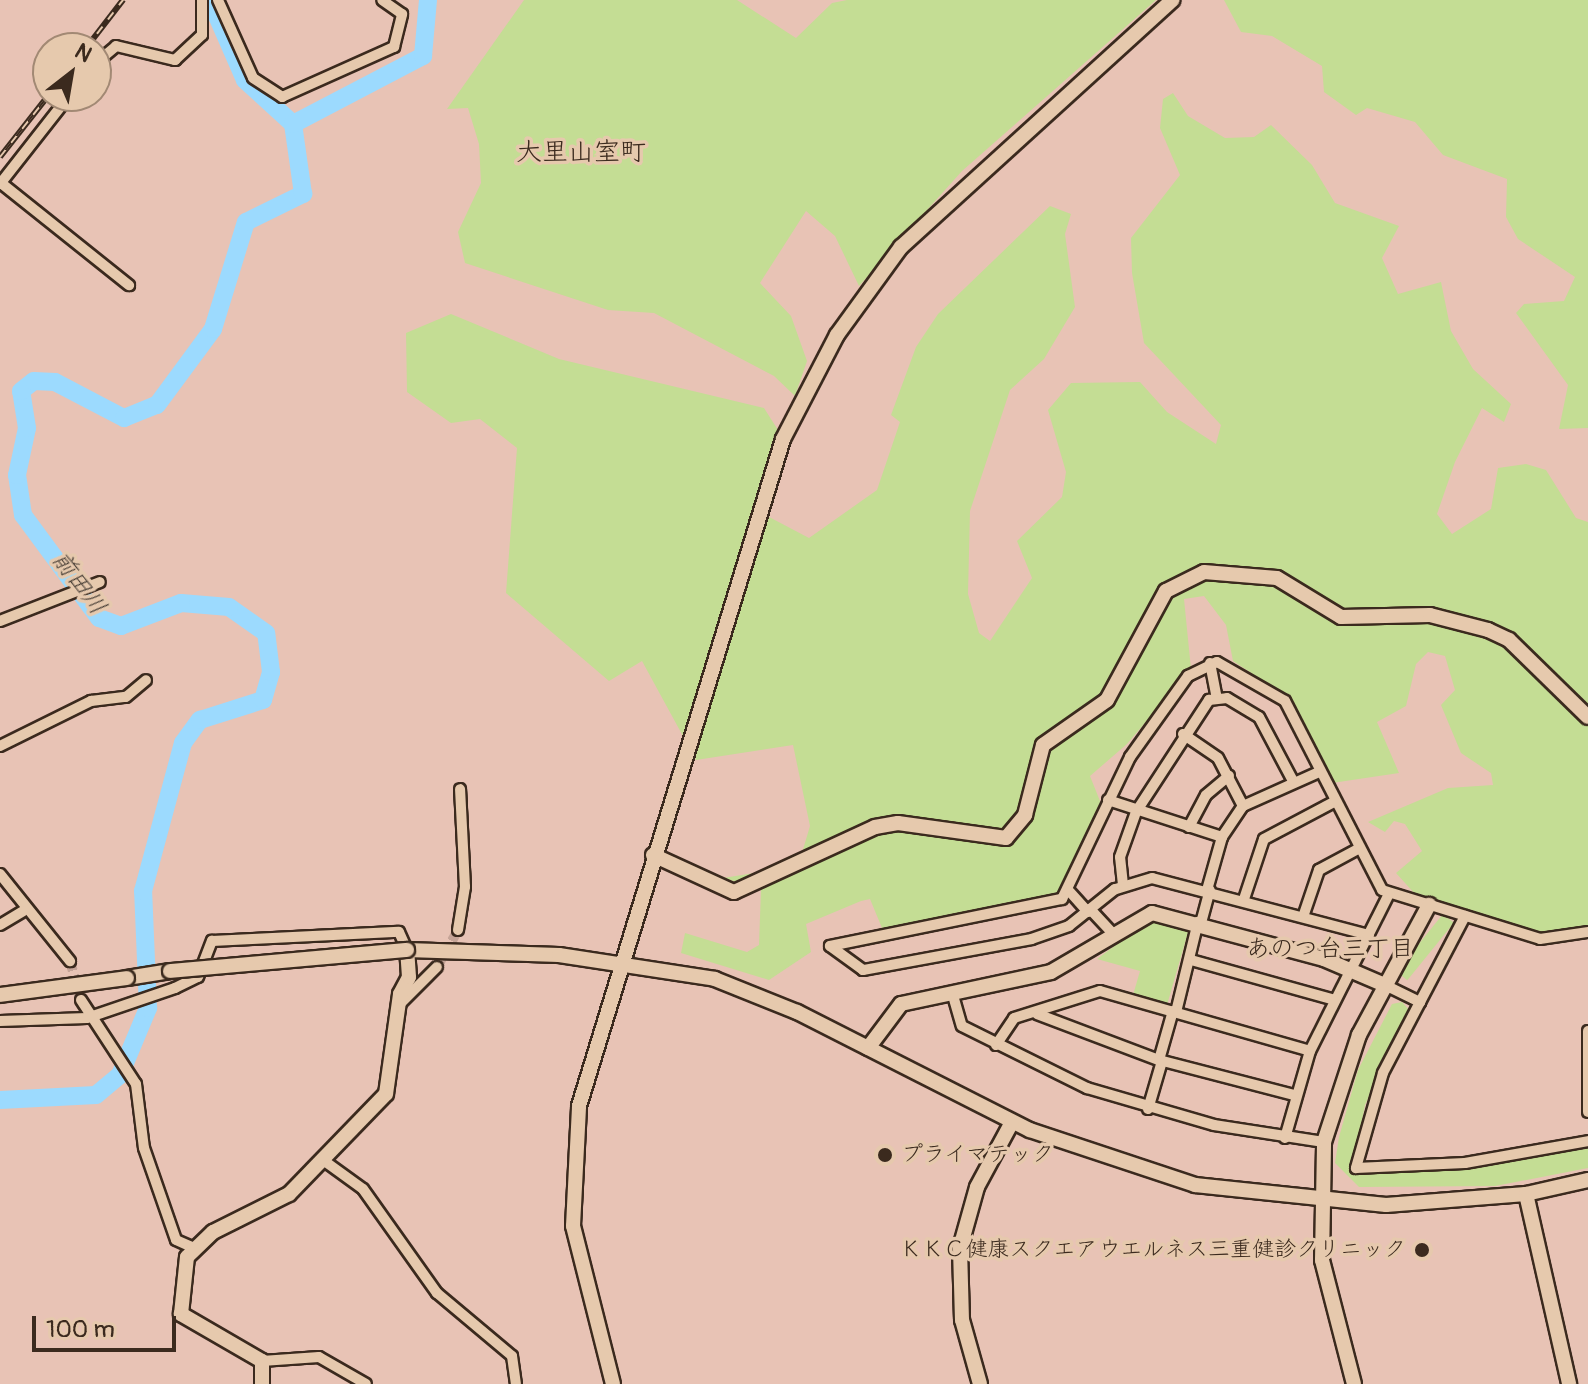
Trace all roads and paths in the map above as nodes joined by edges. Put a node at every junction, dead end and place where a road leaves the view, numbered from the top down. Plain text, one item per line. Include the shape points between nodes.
1 (202, 0) edge
2 (218, 0) edge
3 (382, 0) edge
4 (1172, 0) edge
5 (112, 49) edge
6 (57, 112) edge
7 (1, 184) edge
8 (129, 285) dead end
9 (96, 584) dead end
10 (0, 621) edge
11 (1210, 663) junction
12 (146, 680) dead end
13 (1217, 698) junction
14 (1588, 717) edge
15 (1183, 734) junction
16 (0, 746) edge
17 (1319, 772) junction
18 (1229, 776) junction
19 (1293, 781) junction
20 (460, 789) dead end
21 (1108, 800) junction
22 (1334, 802) junction
23 (1243, 806) junction
24 (1136, 812) junction
25 (1189, 827) junction
26 (1222, 837) junction
27 (1358, 849) junction
28 (653, 855) junction
29 (0, 874) edge
30 (1123, 885) junction
31 (1209, 890) junction
32 (1070, 892) junction
33 (1389, 894) junction
34 (1244, 899) junction
35 (1429, 905) junction
36 (1089, 910) junction
37 (23, 911) junction
38 (1465, 916) junction
39 (1303, 917) junction
40 (1199, 922) junction
41 (0, 925) edge
42 (458, 930) tunnel mouth
43 (1588, 932) edge
44 (1113, 934) junction
45 (1369, 935) junction
46 (407, 950) junction
47 (1191, 960) junction
48 (70, 961) tunnel mouth
49 (622, 962) junction
50 (437, 967) tunnel mouth
51 (1351, 969) junction
52 (1387, 986) junction
53 (952, 992) junction
54 (0, 995) edge
55 (81, 1000) tunnel mouth
56 (1335, 1000) junction
57 (1420, 1002) junction
58 (398, 1006) junction
59 (1174, 1012) junction
60 (1037, 1014) junction
61 (87, 1018) junction
62 (0, 1021) edge
63 (1588, 1031) edge
64 (996, 1045) junction
65 (868, 1048) junction
66 (1310, 1051) junction
67 (1160, 1060) junction
68 (1294, 1095) junction
69 (1148, 1109) junction
70 (1588, 1112) edge
71 (1012, 1122) junction
72 (1285, 1138) junction
73 (1588, 1141) edge
74 (1324, 1142) junction
75 (323, 1160) junction
76 (1588, 1180) edge
77 (1526, 1194) junction
78 (1317, 1203) junction
79 (192, 1247) junction
80 (262, 1361) junction
81 (610, 1383) edge
82 (262, 1384) edge
83 (366, 1384) edge
84 (516, 1384) edge
85 (980, 1384) edge
86 (1354, 1384) edge
87 (1569, 1384) edge

1 - 5 street via 202,37 175,60 116,46
2 - 3 street via 253,78 282,97 394,47 402,14
4 - 28 street via 941,204 837,335 759,505
6 - 7 street
7 - 8 street
9 - 10 street via 67,601 31,604
11 - 13 street
11 - 17 street via 1232,664 1279,695
11 - 21 street via 1184,681
12 - 16 street via 126,697 91,701
13 - 15 street
13 - 19 street via 1234,701 1265,723
14 - 28 street via 1509,640 1488,630 1430,615 1341,617 1277,578 1204,572 1166,591 1107,700 1043,745 1025,815 1006,838 898,823 875,827 734,892
15 - 18 street via 1212,752
15 - 24 street
17 - 19 street
17 - 22 street
18 - 23 street
18 - 25 street via 1206,795
19 - 23 street
20 - 42 street via 465,887
21 - 24 street
21 - 32 street
22 - 27 street
22 - 34 street via 1264,839
23 - 26 street
24 - 25 street
24 - 30 street via 1120,857
25 - 26 street
26 - 31 street
27 - 33 street
27 - 39 street via 1319,870
28 - 49 street
29 - 37 street
30 - 31 street via 1164,878
30 - 36 street
31 - 34 street
31 - 40 street
32 - 36 street
32 - 36 street via 1048,905 830,946 863,970 1032,939
33 - 35 street
33 - 45 street
34 - 39 street
35 - 38 street
35 - 52 street
36 - 44 street
37 - 41 street
37 - 48 street
38 - 43 street via 1540,939
38 - 57 street
39 - 45 street
40 - 44 street via 1152,913
40 - 47 street
40 - 51 street
44 - 53 street via 1051,972
45 - 51 street
46 - 49 street
46 - 54 street, bridge via 290,957
46 - 58 street via 409,977
46 - 61 street via 399,932 212,941 198,977
47 - 56 street
47 - 59 street
49 - 65 street via 755,992
49 - 81 street via 579,1106 571,1179 578,1258
50 - 58 street
51 - 52 street
51 - 56 street
52 - 57 street
52 - 74 street via 1342,1076
53 - 64 street via 962,1026
53 - 65 street via 901,1004
55 - 61 street
56 - 66 street
57 - 73 street via 1383,1073 1356,1168 1465,1163
58 - 75 street via 386,1094
59 - 60 street via 1100,991
59 - 66 street
59 - 67 street
60 - 64 street via 1014,1018
60 - 67 street
61 - 62 street
61 - 79 street via 131,1072 144,1148 176,1240
63 - 70 street
64 - 69 street
65 - 71 street
66 - 68 street
67 - 68 street
67 - 69 street
68 - 72 street
69 - 72 street
71 - 78 street via 1162,1177
71 - 85 street via 977,1187 960,1248 960,1311
72 - 74 street
74 - 78 street
75 - 79 street via 270,1206
75 - 84 street via 363,1189 437,1293 512,1356
76 - 77 street
77 - 78 street
77 - 87 street
78 - 86 street via 1322,1260
79 - 80 street via 181,1314
80 - 82 street
80 - 83 street via 319,1357

